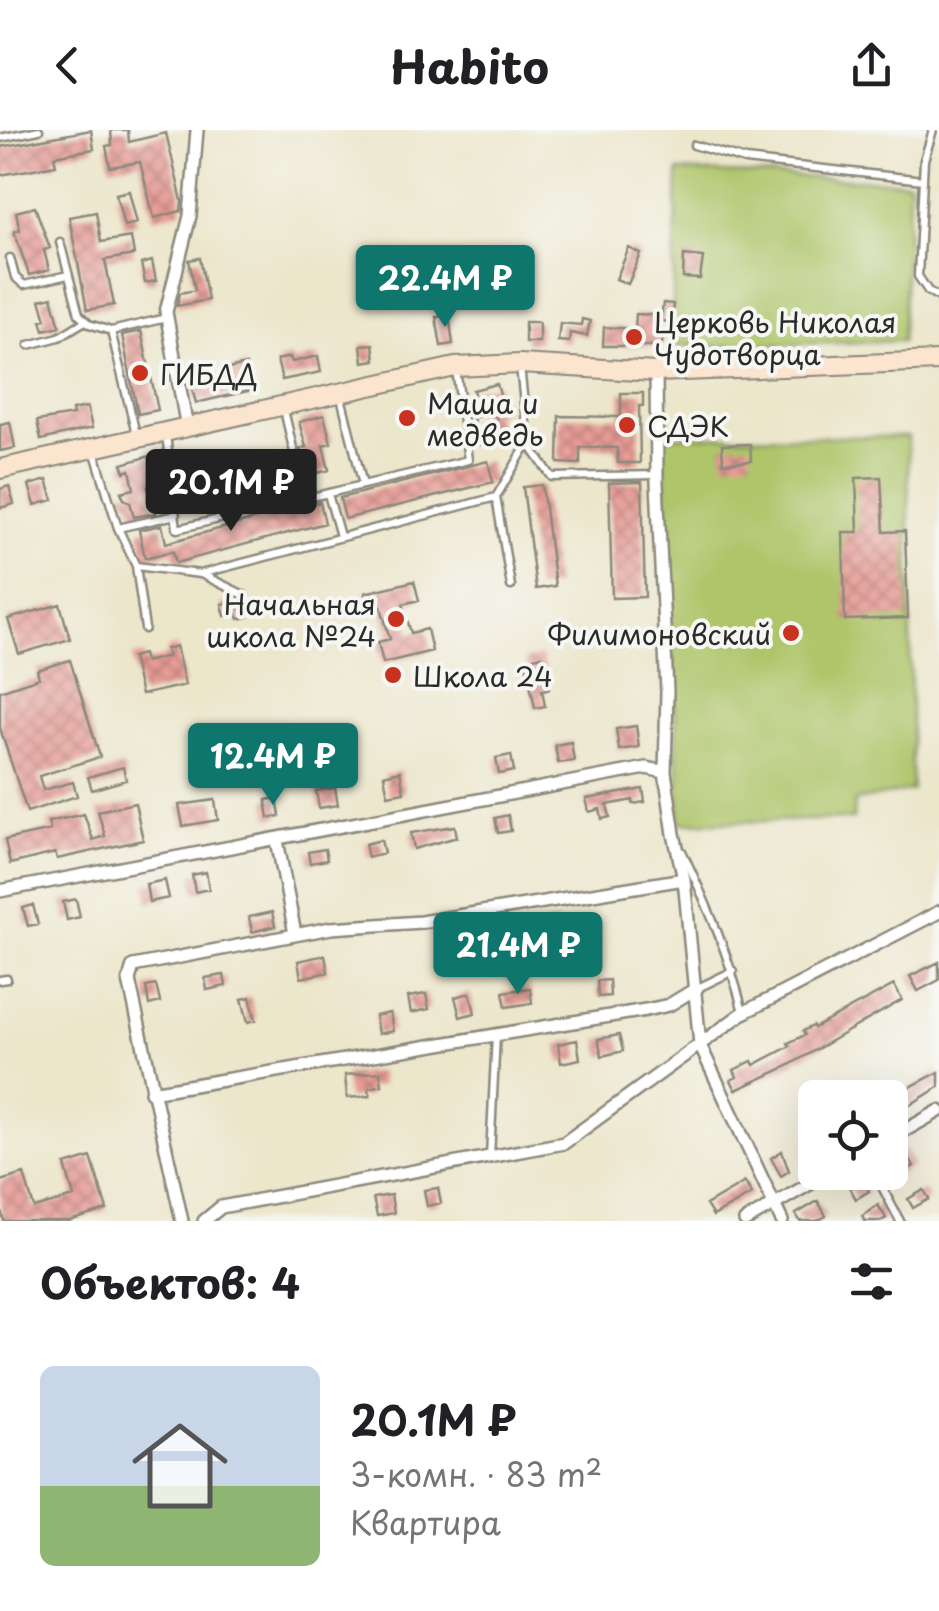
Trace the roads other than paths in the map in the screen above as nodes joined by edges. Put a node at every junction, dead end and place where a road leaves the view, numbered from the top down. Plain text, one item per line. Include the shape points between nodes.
1 (39, 130) edge
2 (197, 130) edge
3 (933, 130) edge
4 (0, 138) edge
5 (694, 145) dead end
6 (923, 180) junction
7 (60, 242) dead end
8 (10, 258) dead end
9 (68, 275) junction
10 (939, 296) edge
11 (166, 318) junction
12 (85, 321) junction
13 (111, 331) junction
14 (29, 345) dead end
15 (939, 362) edge
16 (520, 364) junction
17 (455, 367) junction
18 (656, 372) junction
19 (339, 391) junction
20 (282, 404) junction
21 (187, 428) junction
22 (166, 432) junction
23 (137, 440) junction
24 (528, 442) junction
25 (94, 449) junction
26 (0, 469) edge
27 (657, 475) junction
28 (363, 486) junction
29 (328, 494) junction
30 (496, 497) junction
31 (304, 499) junction
32 (176, 515) junction
33 (118, 528) junction
34 (340, 536) junction
35 (136, 566) junction
36 (200, 574) junction
37 (511, 586) dead end
38 (244, 595) dead end
39 (145, 629) dead end
40 (666, 772) junction
41 (674, 834) junction
42 (278, 840) junction
43 (684, 879) junction
44 (0, 890) edge
45 (939, 912) edge
46 (295, 934) junction
47 (733, 971) junction
48 (697, 988) junction
49 (743, 1013) junction
50 (496, 1033) junction
51 (700, 1045) junction
52 (151, 1092) junction
53 (939, 1112) edge
54 (908, 1129) edge
55 (490, 1158) junction
56 (799, 1190) edge
57 (884, 1190) edge
58 (774, 1204) junction
59 (182, 1221) edge
60 (204, 1221) edge
61 (746, 1221) edge
62 (782, 1221) edge
63 (900, 1221) edge

1 - 4 lane
2 - 11 street via 190,216
3 - 6 lane
5 - 6 lane via 745,160
6 - 10 lane via 918,276
7 - 9 lane
8 - 9 lane via 24,285
9 - 12 lane
11 - 13 lane
11 - 21 street
12 - 13 lane
12 - 14 lane
13 - 23 lane
15 - 18 street
16 - 17 street
16 - 18 street
16 - 24 lane
17 - 19 street
17 - 28 lane via 468,460
18 - 27 street
19 - 20 street
19 - 28 lane
20 - 21 street
20 - 31 lane
21 - 22 street
22 - 23 street
22 - 32 lane
23 - 25 street
24 - 27 lane via 552,477
24 - 30 lane
25 - 26 street
25 - 33 lane
27 - 40 street
28 - 29 lane
29 - 31 lane
29 - 34 lane
30 - 34 lane
30 - 37 lane
31 - 32 lane via 178,529
32 - 33 lane
33 - 35 lane
34 - 36 lane
35 - 36 lane
35 - 39 lane
36 - 38 lane
40 - 41 street
40 - 42 street via 646,768
41 - 43 street
41 - 47 lane
42 - 44 street
42 - 46 street
43 - 46 street via 421,922
43 - 48 street
45 - 49 street
46 - 52 street via 133,966 128,980
47 - 48 lane
47 - 49 lane
48 - 50 street via 658,1008
48 - 51 street
49 - 51 street
50 - 52 street
50 - 55 lane
51 - 55 street via 564,1143
51 - 58 street
52 - 59 street
53 - 54 street
55 - 60 street via 221,1206
56 - 58 street
57 - 63 lane
58 - 61 street
58 - 62 street

